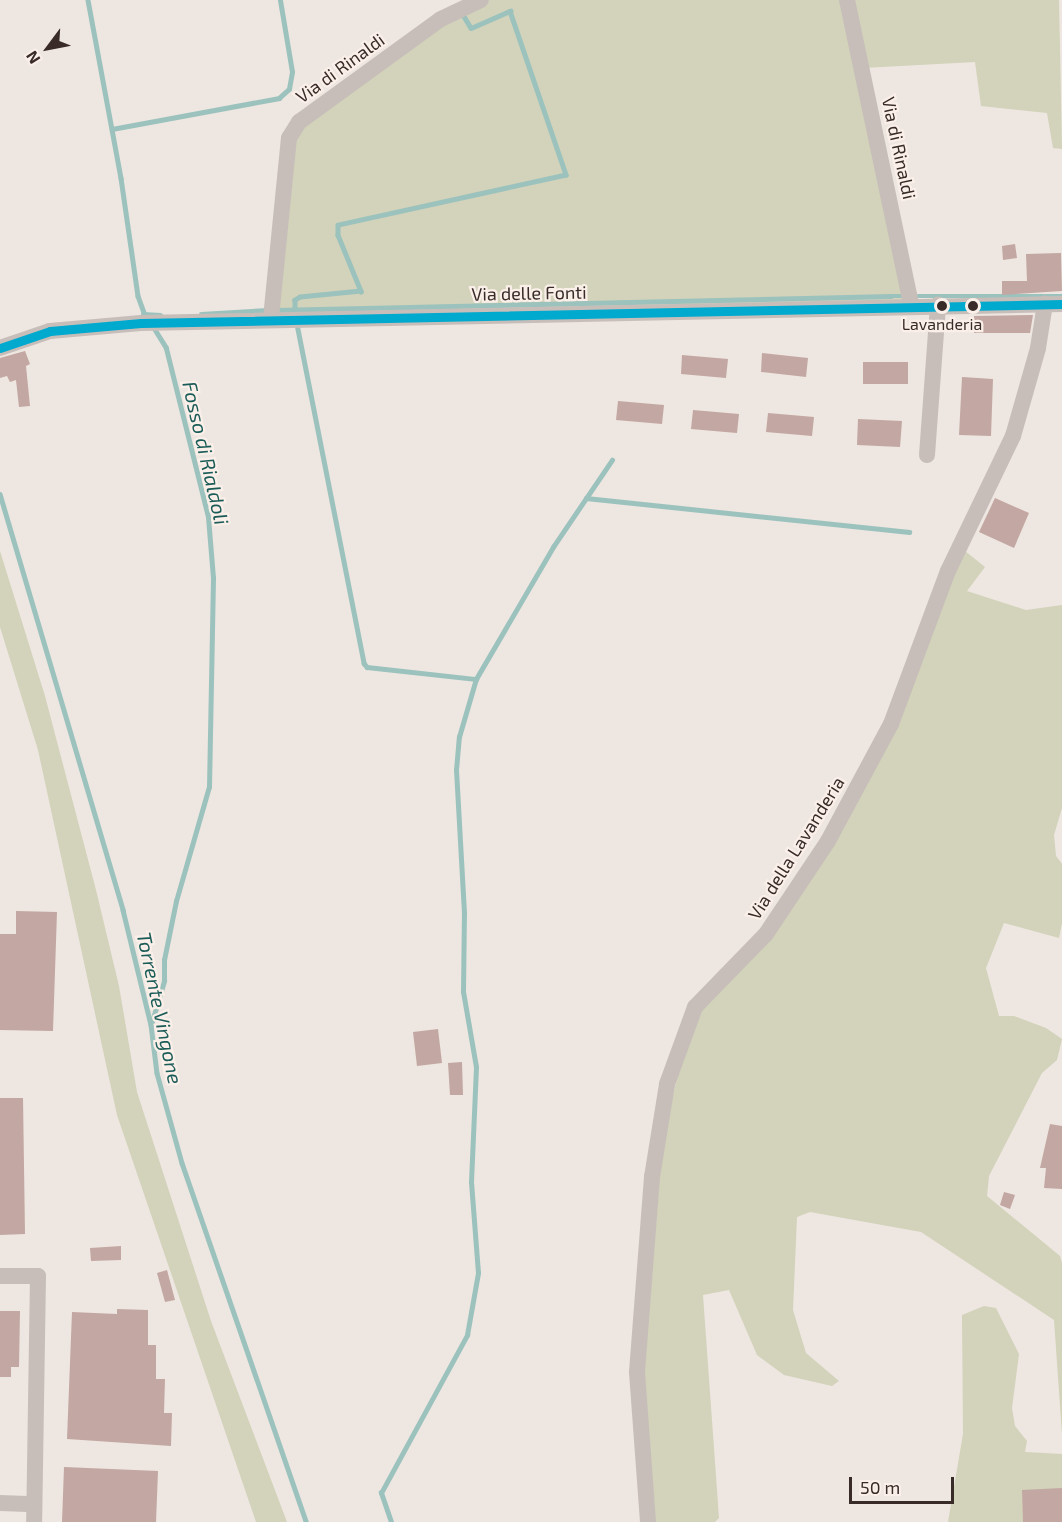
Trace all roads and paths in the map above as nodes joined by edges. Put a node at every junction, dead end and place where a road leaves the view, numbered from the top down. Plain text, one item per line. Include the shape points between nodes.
1 (481, 0) edge
2 (847, 0) edge
3 (911, 304) junction
4 (938, 304) junction
5 (1044, 304) junction
6 (1062, 304) edge
7 (271, 318) junction
8 (0, 348) edge
9 (927, 455) dead end
10 (0, 1276) edge
11 (0, 1503) edge
12 (34, 1504) junction
13 (34, 1522) edge
14 (648, 1522) edge

1 - 7 street, Via di Rinaldi via 441,19 299,122 290,138
2 - 3 street, Via di Rinaldi
3 - 4 street, Via delle Fonti
3 - 7 street, Via delle Fonti
4 - 5 street, Via delle Fonti
4 - 9 street
5 - 6 street, Via delle Fonti
5 - 14 street, Via della Lavanderia via 1038,348 1013,436 948,571 891,724 828,841 766,934 695,1007 667,1084 652,1178 637,1372
7 - 8 street, Via delle Fonti via 50,331
10 - 12 street via 38,1276
11 - 12 street
12 - 13 street

